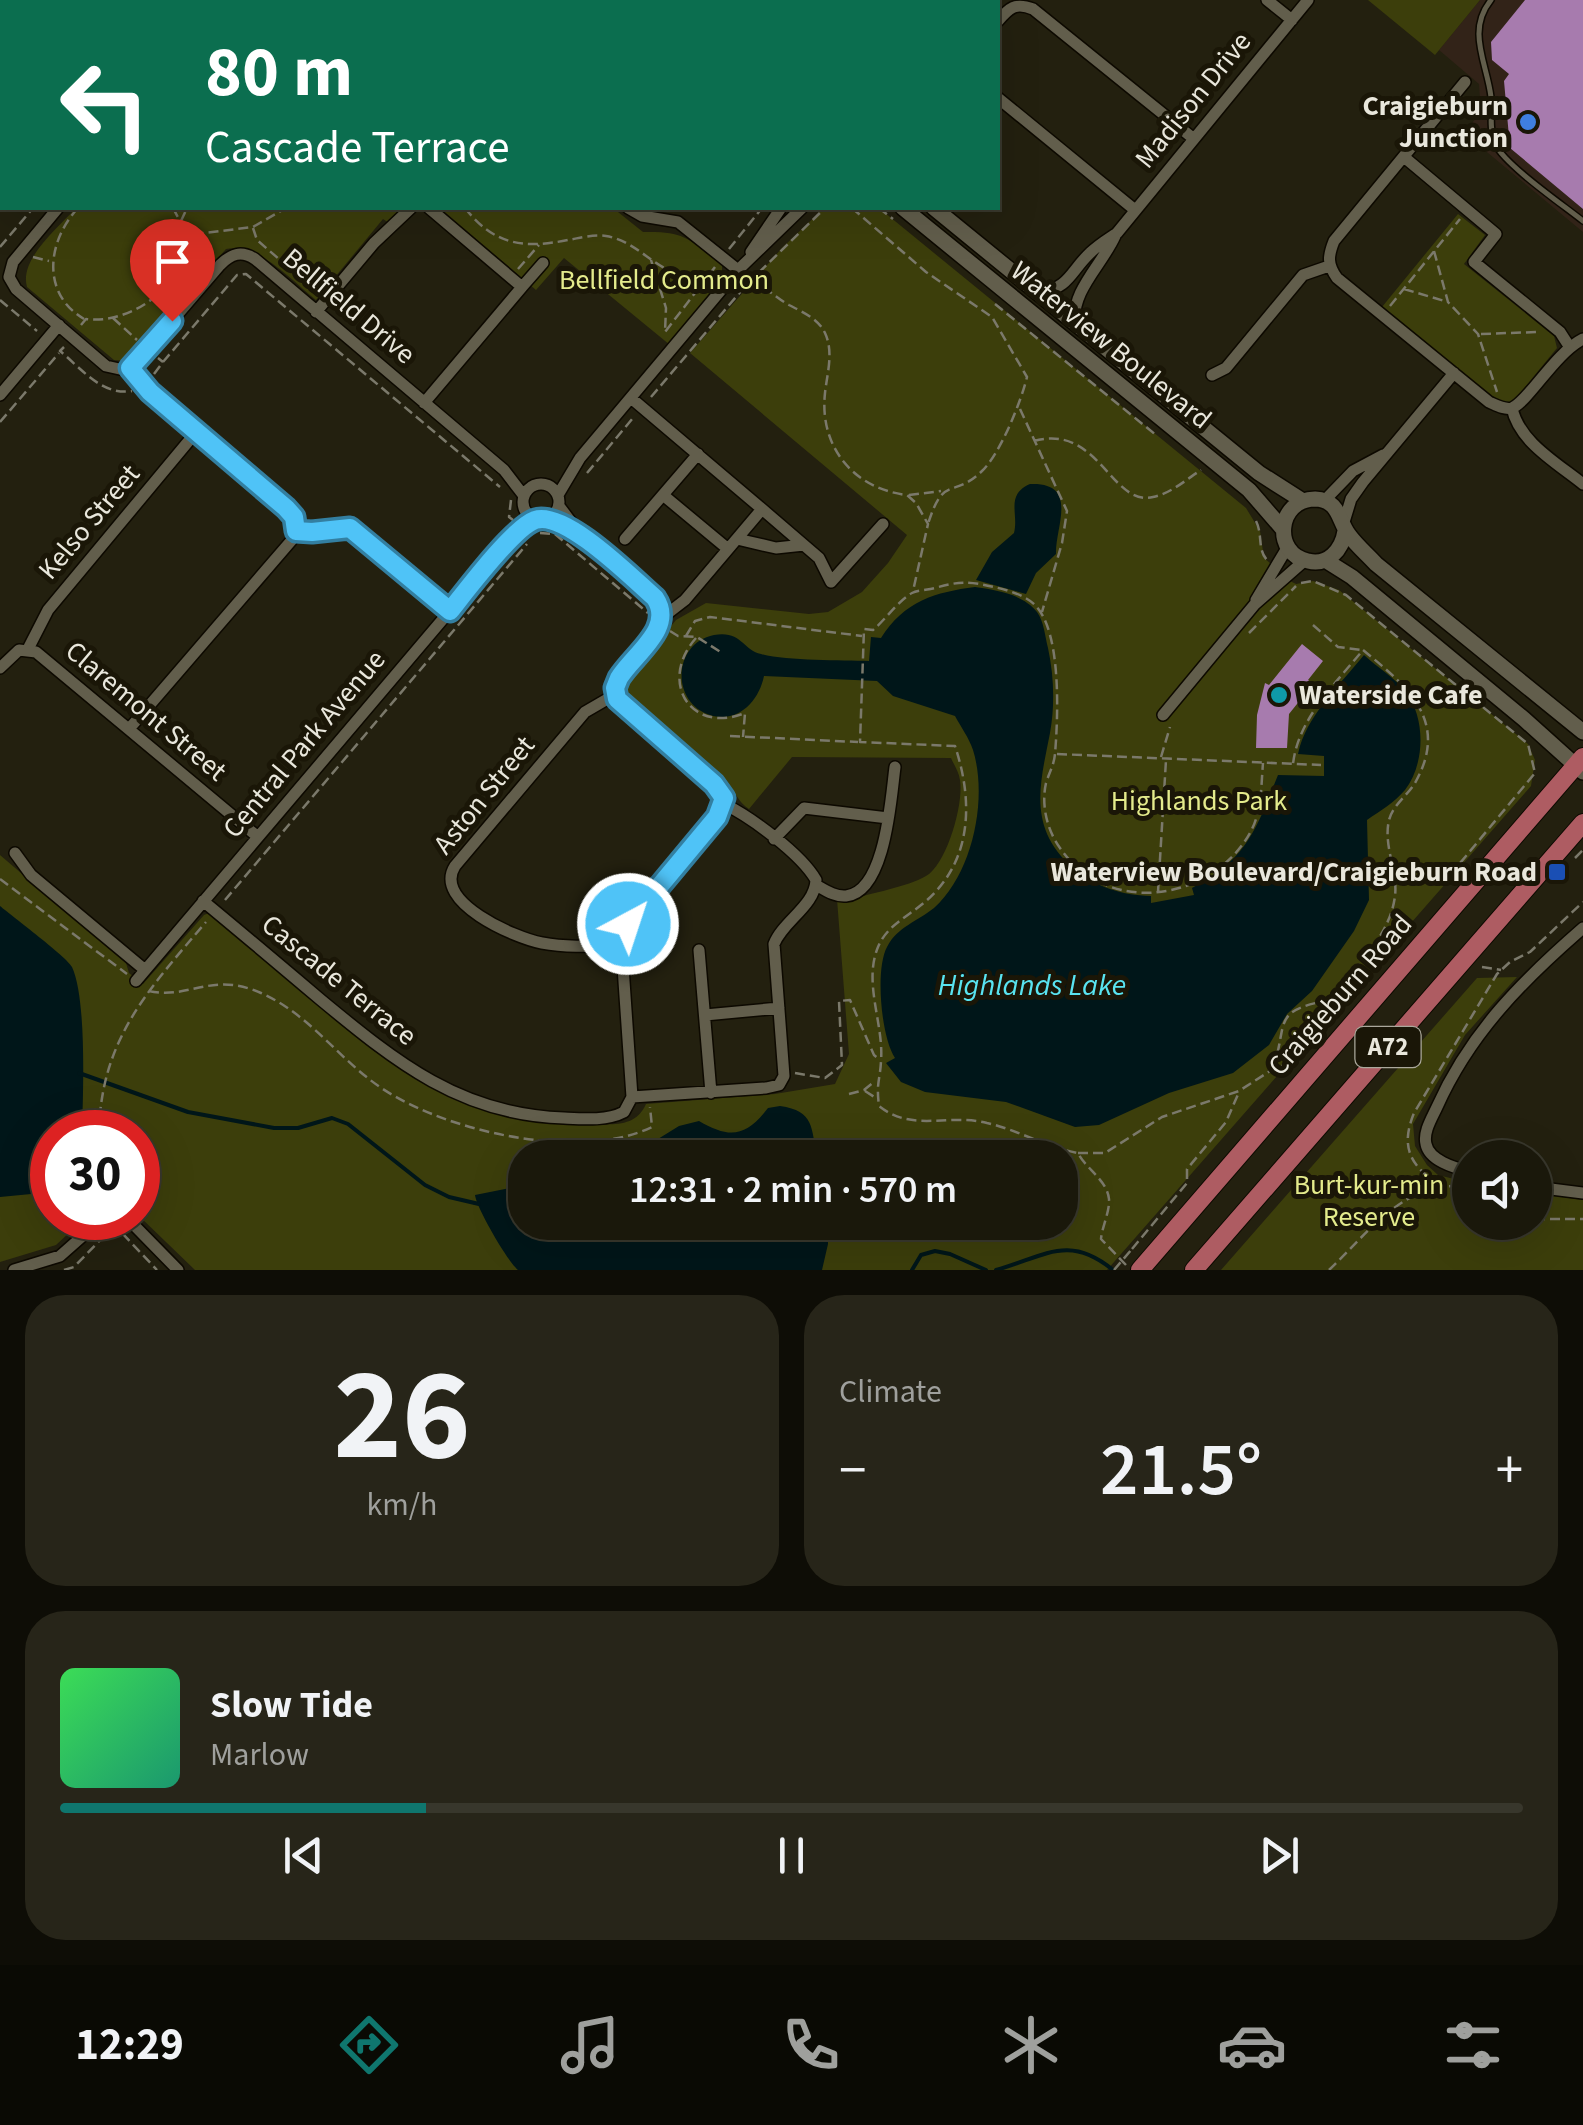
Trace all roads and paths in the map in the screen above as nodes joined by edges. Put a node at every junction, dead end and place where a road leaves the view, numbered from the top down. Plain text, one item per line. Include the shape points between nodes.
1 (1267, 0) edge
2 (1308, 0) edge
3 (1491, 0) edge
4 (1000, 20) edge
5 (1292, 20) junction
6 (1465, 82) dead end
7 (1000, 100) edge
8 (1194, 139) junction
9 (1404, 156) junction
10 (31, 210) edge
11 (56, 210) edge
12 (76, 210) edge
13 (174, 210) edge
14 (186, 210) edge
15 (282, 210) edge
16 (408, 210) edge
17 (431, 210) edge
18 (468, 210) edge
19 (632, 210) edge
20 (760, 210) edge
21 (778, 210) edge
22 (800, 210) edge
23 (823, 210) edge
24 (854, 210) edge
25 (905, 210) edge
26 (936, 210) edge
27 (1136, 210) junction
28 (1468, 210) junction
29 (667, 213) edge
30 (1583, 222) edge
31 (181, 223) junction
32 (252, 227) junction
33 (1117, 232) junction
34 (180, 236) junction
35 (540, 244) junction
36 (0, 249) edge
37 (1434, 251) junction
38 (723, 257) junction
39 (650, 258) junction
40 (13, 262) junction
41 (543, 263) dead end
42 (742, 265) junction
43 (1329, 266) junction
44 (511, 278) junction
45 (746, 284) junction
46 (704, 287) junction
47 (522, 288) junction
48 (1403, 289) junction
49 (1040, 293) junction
50 (716, 296) junction
51 (0, 300) edge
52 (326, 300) junction
53 (1448, 302) junction
54 (316, 312) junction
55 (1382, 314) junction
56 (86, 320) junction
57 (1076, 323) junction
58 (59, 325) junction
59 (36, 330) dead end
60 (1560, 332) junction
61 (1478, 334) junction
62 (72, 336) junction
63 (1583, 338) edge
64 (1569, 346) junction
65 (164, 362) dead end
66 (130, 368) junction
67 (1454, 373) junction
68 (1212, 375) dead end
69 (0, 395) edge
70 (631, 398) junction
71 (424, 403) junction
72 (643, 407) junction
73 (1019, 408) junction
74 (1507, 408) junction
75 (197, 431) junction
76 (1032, 442) junction
77 (1388, 453) junction
78 (698, 454) junction
79 (580, 458) junction
80 (504, 470) junction
81 (1201, 470) dead end
82 (586, 475) dead end
83 (1583, 484) edge
84 (540, 485) junction
85 (942, 491) junction
86 (510, 495) dead end
87 (663, 495) junction
88 (906, 495) junction
89 (558, 500) junction
90 (1303, 501) junction
91 (1324, 501) junction
92 (524, 503) junction
93 (762, 509) junction
94 (1254, 518) dead end
95 (542, 519) junction
96 (883, 524) dead end
97 (928, 524) junction
98 (1345, 527) junction
99 (1282, 528) junction
100 (559, 530) junction
101 (296, 531) junction
102 (580, 534) junction
103 (510, 540) junction
104 (625, 540) dead end
105 (732, 544) junction
106 (804, 545) junction
107 (1287, 548) junction
108 (1326, 560) junction
109 (1304, 561) junction
110 (1274, 566) junction
111 (1292, 581) junction
112 (913, 592) junction
113 (1255, 604) junction
114 (450, 611) junction
115 (1041, 614) junction
116 (662, 620) junction
117 (1313, 625) dead end
118 (1250, 632) dead end
119 (864, 636) junction
120 (685, 637) junction
121 (697, 637) junction
122 (28, 649) junction
123 (1363, 650) junction
124 (722, 653) dead end
125 (0, 668) edge
126 (616, 694) junction
127 (1168, 719) joint
128 (128, 729) junction
129 (1583, 732) edge
130 (730, 736) dead end
131 (743, 737) junction
132 (860, 742) junction
133 (1055, 754) junction
134 (1164, 759) junction
135 (1263, 763) junction
136 (1293, 764) junction
137 (1580, 765) edge
138 (1322, 766) dead end
139 (894, 767) dead end
140 (724, 804) junction
141 (888, 818) junction
142 (1583, 824) edge
143 (258, 837) junction
144 (774, 839) junction
145 (15, 853) dead end
146 (1394, 877) junction
147 (0, 880) edge
148 (816, 885) junction
149 (1158, 893) junction
150 (203, 901) junction
151 (216, 911) junction
152 (1583, 928) edge
153 (620, 945) junction
154 (700, 950) dead end
155 (145, 970) junction
156 (136, 981) joint
157 (149, 991) junction
158 (1334, 999) junction
159 (779, 1008) junction
160 (704, 1015) junction
161 (882, 1060) junction
162 (784, 1070) junction
163 (1273, 1070) junction
164 (877, 1079) junction
165 (864, 1090) junction
166 (1239, 1091) junction
167 (710, 1093) junction
168 (849, 1094) dead end
169 (648, 1096) junction
170 (632, 1097) junction
171 (879, 1100) junction
172 (100, 1110) edge
173 (1034, 1140) edge
174 (1078, 1152) joint
175 (1452, 1164) edge
176 (1452, 1186) edge
177 (1552, 1189) edge
178 (1583, 1193) edge
179 (1552, 1219) edge
180 (1583, 1220) edge
181 (78, 1240) edge
182 (149, 1240) edge
183 (1144, 1265) edge
184 (14, 1270) edge
185 (62, 1270) edge
186 (157, 1270) edge
187 (178, 1270) edge
188 (1114, 1270) edge
189 (1131, 1270) edge
190 (1194, 1270) edge
191 (1329, 1270) edge

1 - 5 street
2 - 5 street, Madison Drive
3 - 30 lane via 1478,35 1494,143
4 - 8 street via 1010,7 1032,9
5 - 8 street, Madison Drive
6 - 9 street
7 - 27 street
8 - 27 street, Madison Drive
9 - 28 street
9 - 43 street via 1334,241
10 - 36 path
11 - 40 street
12 - 56 path via 52,261 60,295
13 - 31 path
14 - 31 path
15 - 32 path
16 - 52 street
17 - 44 street
18 - 35 path via 506,242
19 - 29 street via 642,216
20 - 38 path
21 - 42 street
22 - 42 street
23 - 45 path
24 - 73 path via 992,317 1027,377
25 - 99 street, Waterview Boulevard via 1249,490
26 - 49 street, Waterview Boulevard
27 - 33 street, Madison Drive
28 - 37 path
28 - 60 street via 1496,234 1474,262
29 - 38 street
31 - 34 path
32 - 34 path
32 - 52 path via 257,240
33 - 49 street, Madison Drive via 1064,284
33 - 57 street, Madison Drive via 1075,300
34 - 56 path via 174,270 146,305
35 - 39 path via 603,236
35 - 44 path
36 - 40 street
37 - 48 path
37 - 53 path
38 - 42 street
38 - 46 path
39 - 46 path
39 - 46 path via 666,308 666,332
40 - 58 street via 16,289
41 - 47 street
42 - 50 street
43 - 55 street
43 - 68 street via 1303,276 1226,368
44 - 47 street
45 - 72 path
45 - 88 path via 763,285 821,326 830,358 826,425 836,451 869,485
46 - 50 path
47 - 71 street
48 - 53 path
48 - 55 path
49 - 57 street, Waterview Boulevard
50 - 70 street
51 - 59 path
52 - 54 street
53 - 61 path
54 - 66 street, Bellfield Drive via 255,259 238,253
54 - 71 street, Bellfield Drive
55 - 67 street
56 - 62 path
57 - 90 street, Waterview Boulevard via 1260,474
58 - 62 street
58 - 69 street
60 - 61 path
60 - 64 street
61 - 74 path
62 - 66 street via 106,366
63 - 64 street
64 - 74 street
65 - 86 path via 237,275 246,274
66 - 75 street
67 - 74 street
67 - 77 street
70 - 72 street
70 - 79 street
71 - 80 street, Bellfield Drive
72 - 78 street
72 - 82 path
73 - 76 path
73 - 85 path via 986,468
74 - 83 street via 1519,429
75 - 101 street via 286,508
75 - 122 street, Kelso Street via 48,610
76 - 81 path via 1056,439 1082,448 1121,488 1146,498
76 - 115 path via 1067,511
77 - 91 street via 1353,471
77 - 98 street via 1351,499
78 - 87 street
78 - 93 street
79 - 84 street
79 - 89 street
80 - 84 street, Bellfield Drive
80 - 92 street, Bellfield Drive
84 - 89 street, Bellfield Drive
84 - 92 street
85 - 88 path
85 - 97 path
87 - 104 street
87 - 105 street
88 - 97 path
89 - 95 street, Central Park Avenue
89 - 102 street
90 - 91 street
90 - 99 street
91 - 98 street
92 - 95 street, Bellfield Drive
92 - 103 street, Central Park Avenue
93 - 105 street
93 - 106 street
94 - 110 path via 1261,551
95 - 100 street
95 - 103 street, Central Park Avenue
96 - 106 street via 831,582 824,563
97 - 112 path
98 - 108 street via 1340,549
98 - 129 street via 1376,564
99 - 107 street
100 - 102 street
100 - 116 path
100 - 151 path via 534,536
101 - 114 street via 350,528
101 - 128 street
102 - 116 street via 655,598
103 - 114 street, Central Park Avenue
105 - 106 street
105 - 116 street
107 - 109 street
107 - 110 street
108 - 109 street
108 - 137 street
109 - 111 street
110 - 113 street
111 - 113 street
111 - 118 path via 1287,598
111 - 146 path via 1339,590 1528,744 1535,774 1456,868 1443,875
112 - 115 path via 960,580 1015,594
112 - 119 path via 873,630 864,629
113 - 127 street
114 - 143 street, Central Park Avenue
115 - 133 path via 1054,656
116 - 120 path
116 - 126 street via 619,678
117 - 123 path via 1338,647
119 - 120 path via 705,617
119 - 132 path
120 - 121 path
121 - 124 path
121 - 131 path via 682,657 680,690 704,716 745,713
122 - 125 street, Claremont Street via 14,652
122 - 128 street, Claremont Street
123 - 136 path via 1314,711
123 - 146 path via 1409,690 1429,744 1389,819
126 - 140 street via 718,788
126 - 153 street, Aston Street via 585,712 454,866 449,881 470,908 524,938
127 - 134 path
128 - 143 street, Claremont Street
130 - 131 path
131 - 132 path
132 - 161 path via 955,746 968,801 966,832 940,887 886,931 872,963
133 - 134 path
133 - 149 path via 1044,805 1061,850 1108,886
134 - 135 path
134 - 149 path
135 - 136 path
135 - 149 path via 1257,818 1234,854 1200,881
136 - 138 path
137 - 183 main road, Craigieburn Road / A72
139 - 141 street
140 - 144 street
140 - 153 street via 628,924
141 - 144 street via 804,808
141 - 148 street via 884,851 856,892 838,895
142 - 190 main road, A72
143 - 150 street, Central Park Avenue
144 - 148 street
145 - 155 street
146 - 158 path via 1381,936
147 - 156 path
148 - 159 street via 775,940
150 - 151 street, Cascade Terrace
150 - 155 street, Central Park Avenue
151 - 157 path
151 - 170 street, Cascade Terrace via 394,1061 464,1098 573,1119 620,1115
152 - 175 street via 1499,1008 1447,1084 1426,1144 1433,1156
153 - 170 street
154 - 160 street
155 - 156 street, Central Park Avenue
157 - 169 path via 212,983 251,989 306,1020 398,1098 440,1117 518,1136 578,1142 634,1136 652,1127
157 - 172 path via 114,1048
158 - 163 path via 1289,1063
158 - 163 path via 1284,1019
159 - 160 street
159 - 162 street
160 - 167 street
161 - 162 path via 850,1000 839,1000 839,1070 817,1079
161 - 164 path
162 - 167 street via 775,1087
163 - 166 path
164 - 165 path
164 - 171 path
165 - 168 path
165 - 171 path
166 - 174 path via 1162,1117 1106,1153
166 - 188 path, bridge via 1226,1122 1187,1169 1186,1183
167 - 169 street
169 - 170 street
171 - 173 path via 896,1119 985,1122
174 - 189 path via 1109,1200 1100,1239
176 - 191 path via 1405,1198
177 - 178 street
179 - 180 path
181 - 184 street via 60,1256
182 - 187 street
185 - 186 path via 74,1267 109,1231 121,1232

